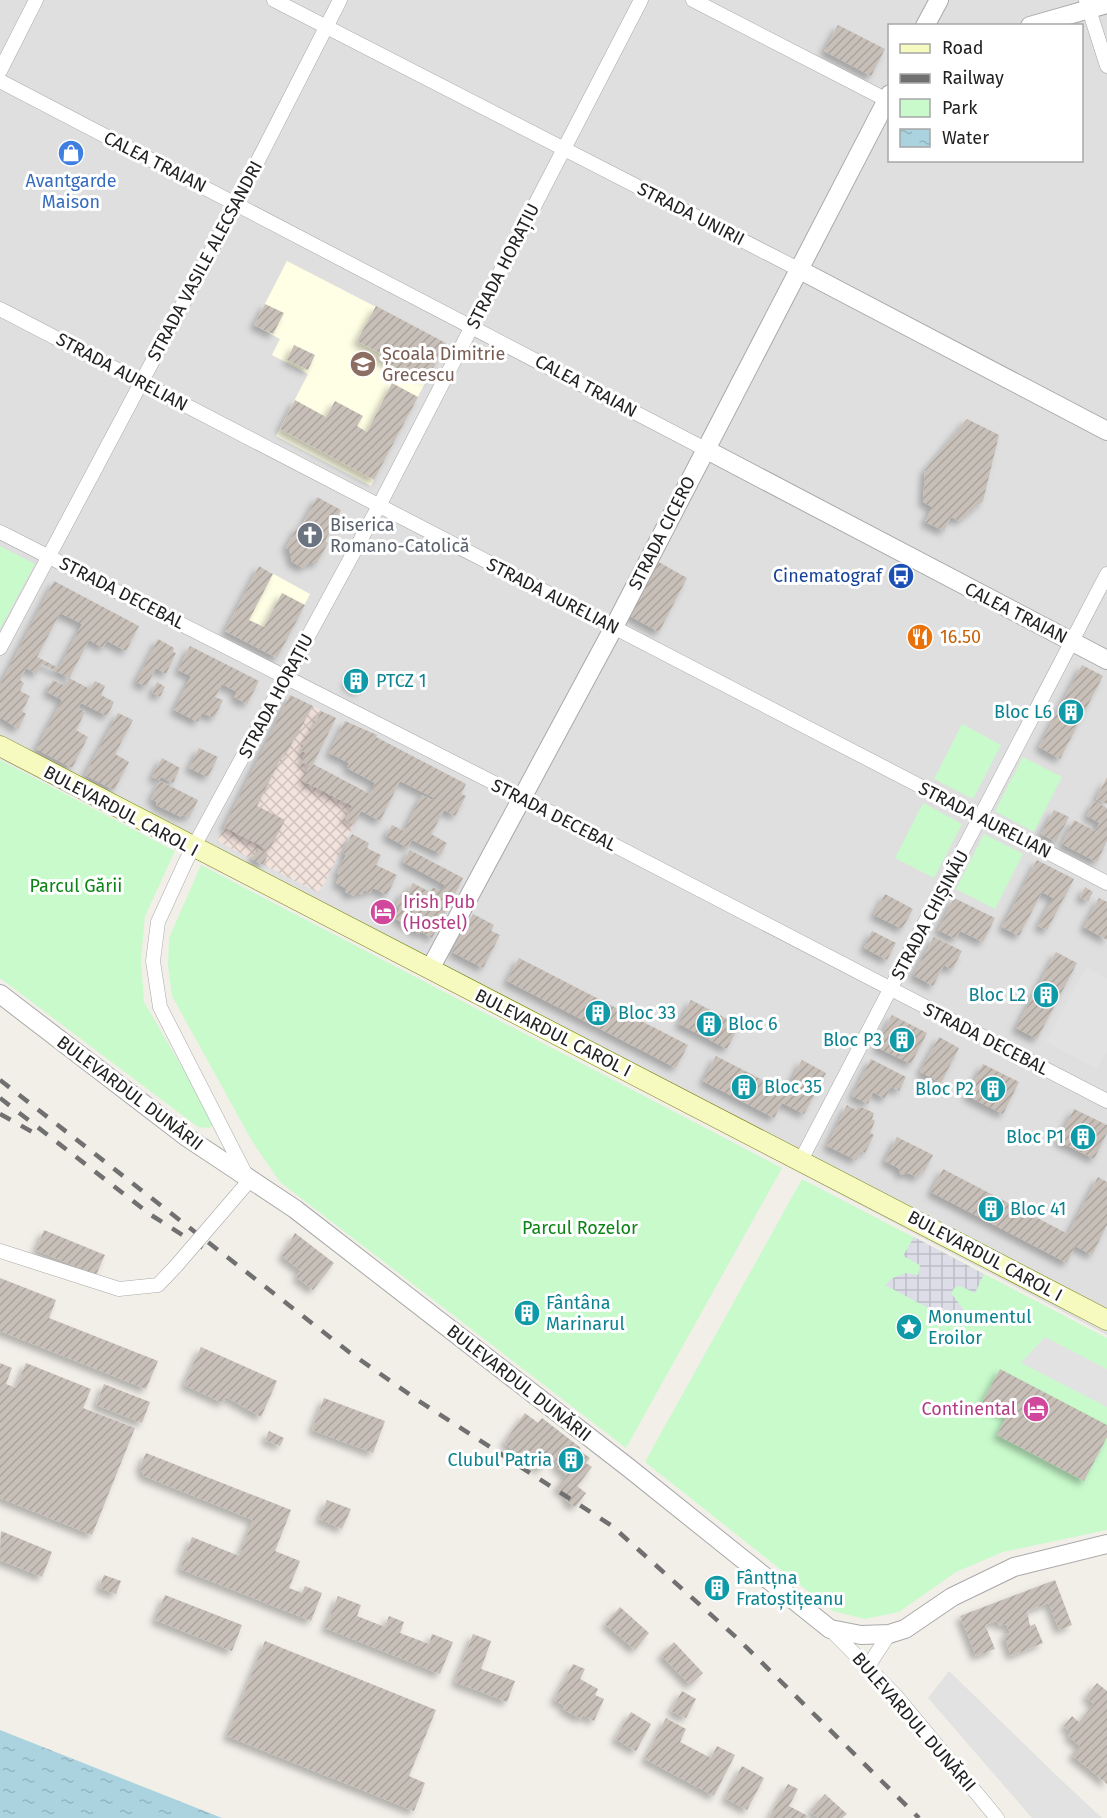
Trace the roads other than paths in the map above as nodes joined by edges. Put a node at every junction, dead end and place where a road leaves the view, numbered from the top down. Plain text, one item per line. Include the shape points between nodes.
1 (36, 0) edge
2 (274, 0) edge
3 (340, 0) edge
4 (641, 0) edge
5 (693, 0) edge
6 (939, 0) edge
7 (1087, 4) edge
8 (1107, 4) edge
9 (927, 24) edge
10 (1035, 24) edge
11 (326, 27) junction
12 (1107, 66) edge
13 (0, 71) edge
14 (0, 81) edge
15 (888, 97) edge
16 (564, 148) junction
17 (236, 204) junction
18 (800, 270) junction
19 (0, 309) edge
20 (471, 326) junction
21 (141, 383) junction
22 (1107, 431) edge
23 (705, 449) junction
24 (379, 506) junction
25 (0, 532) edge
26 (48, 556) junction
27 (1107, 574) edge
28 (614, 627) junction
29 (1072, 642) junction
30 (0, 648) edge
31 (1107, 660) edge
32 (286, 677) junction
33 (0, 746) edge
34 (521, 797) junction
35 (982, 818) junction
36 (193, 848) junction
37 (1107, 883) edge
38 (429, 969) junction
39 (890, 989) junction
40 (0, 994) edge
41 (1107, 1101) edge
42 (801, 1160) junction
43 (249, 1181) junction
44 (0, 1251) edge
45 (1107, 1320) edge
46 (1107, 1544) edge
47 (830, 1629) junction
48 (889, 1634) junction
49 (869, 1665) junction
50 (997, 1818) edge

1 - 13 street
2 - 11 street, STRADA UNIRII
3 - 11 street, STRADA VASILE ALECSANDRI
4 - 16 street, STRADA HORAȚIU
5 - 15 street
6 - 9 street
7 - 8 street
7 - 10 street
7 - 12 street
11 - 16 street, STRADA UNIRII
11 - 17 street, STRADA VASILE ALECSANDRI
14 - 17 street, CALEA TRAIAN
15 - 18 street, STRADA CICERO
16 - 18 street, STRADA UNIRII
16 - 20 street, STRADA HORAȚIU
17 - 20 street, CALEA TRAIAN
17 - 21 street, STRADA VASILE ALECSANDRI
18 - 22 street, STRADA UNIRII
18 - 23 street, STRADA CICERO
19 - 21 street, STRADA AURELIAN
20 - 23 street, CALEA TRAIAN
20 - 24 street, STRADA HORAȚIU
21 - 24 street, STRADA AURELIAN
21 - 26 street, STRADA VASILE ALECSANDRI
23 - 28 street, STRADA CICERO
23 - 29 street, CALEA TRAIAN
24 - 28 street, STRADA AURELIAN
24 - 32 street, STRADA HORAȚIU
25 - 26 street, STRADA DECEBAL
26 - 30 street, STRADA VASILE ALECSANDRI
26 - 32 street, STRADA DECEBAL
27 - 29 street, STRADA CHIȘINĂU
28 - 34 street, STRADA CICERO
28 - 35 street, STRADA AURELIAN
29 - 31 street, CALEA TRAIAN
29 - 35 street, STRADA CHIȘINĂU
32 - 34 street, STRADA DECEBAL
32 - 36 street, STRADA HORAȚIU
33 - 36 main road, BULEVARDUL CAROL I
34 - 38 street, STRADA CICERO
34 - 39 street, STRADA DECEBAL
35 - 37 street, STRADA AURELIAN
35 - 39 street, STRADA CHIȘINĂU
36 - 38 main road, BULEVARDUL CAROL I
36 - 43 street, STRADA HORAȚIU via 158,922 153,961 155,982 160,1007
38 - 42 main road, BULEVARDUL CAROL I
39 - 41 street, STRADA DECEBAL
39 - 42 street, STRADA CHIȘINĂU
40 - 43 street, BULEVARDUL DUNĂRII
42 - 45 main road, BULEVARDUL CAROL I
43 - 44 street, bridge via 158,1285 118,1290
43 - 47 street, BULEVARDUL DUNĂRII via 295,1209
46 - 48 street via 1014,1567 952,1598 905,1629
47 - 48 street via 861,1635
47 - 49 street, BULEVARDUL DUNĂRII
48 - 49 street
49 - 50 street, BULEVARDUL DUNĂRII

